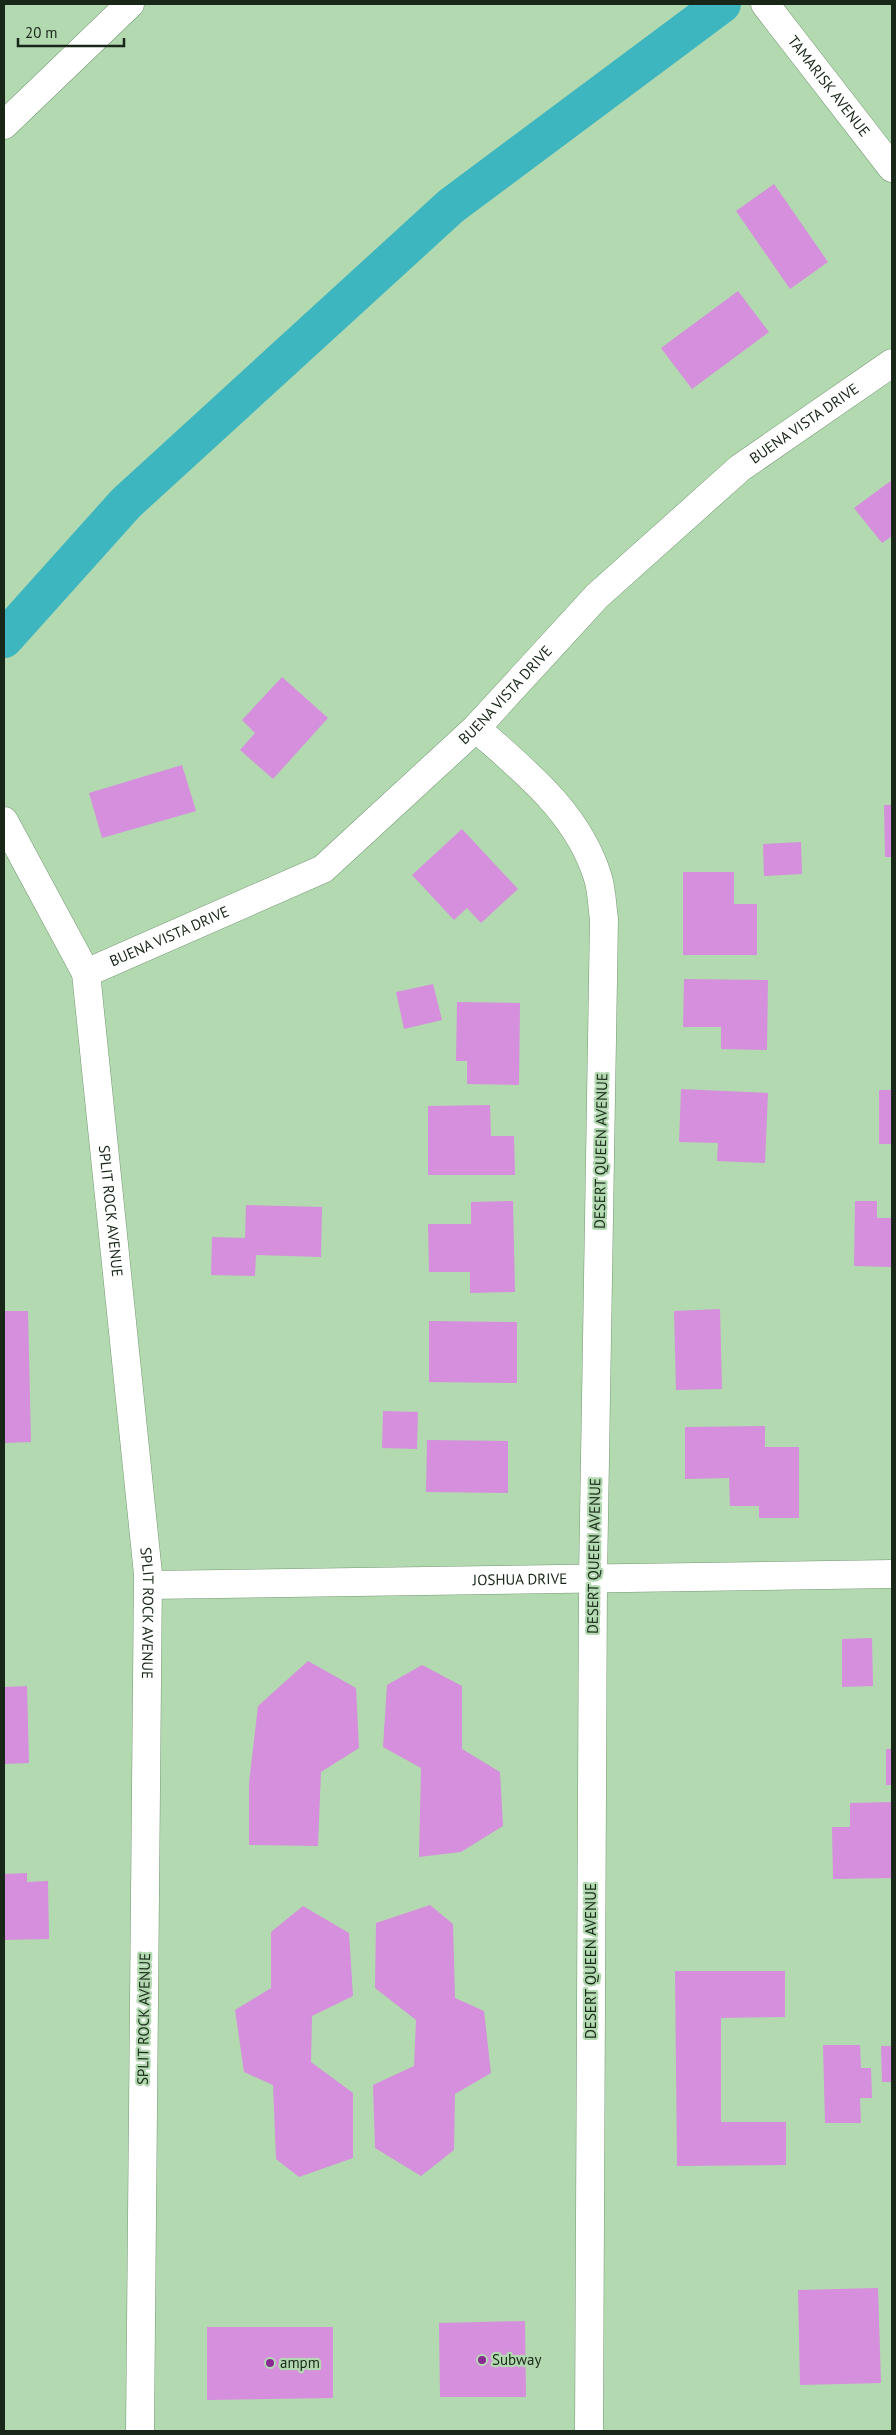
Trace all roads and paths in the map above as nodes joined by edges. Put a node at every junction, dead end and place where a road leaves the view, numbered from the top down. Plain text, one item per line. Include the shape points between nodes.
1 (130, 4) edge
2 (765, 4) edge
3 (4, 125) edge
4 (892, 168) edge
5 (892, 363) edge
6 (476, 728) junction
7 (4, 821) edge
8 (86, 973) junction
9 (892, 1574) edge
10 (593, 1578) junction
11 (149, 1586) junction
12 (140, 2431) edge
13 (589, 2431) edge

1 - 3 street
2 - 4 street, TAMARISK AVENUE
5 - 6 street, BUENA VISTA DRIVE via 740,468 597,596
6 - 8 street, BUENA VISTA DRIVE via 323,870
6 - 10 street, DESERT QUEEN AVENUE via 544,789 576,829 598,878 604,919
7 - 8 street, SPLIT ROCK AVENUE
8 - 11 street, SPLIT ROCK AVENUE
9 - 10 street, JOSHUA DRIVE
10 - 11 street, JOSHUA DRIVE
10 - 13 street, DESERT QUEEN AVENUE
11 - 12 street, SPLIT ROCK AVENUE

